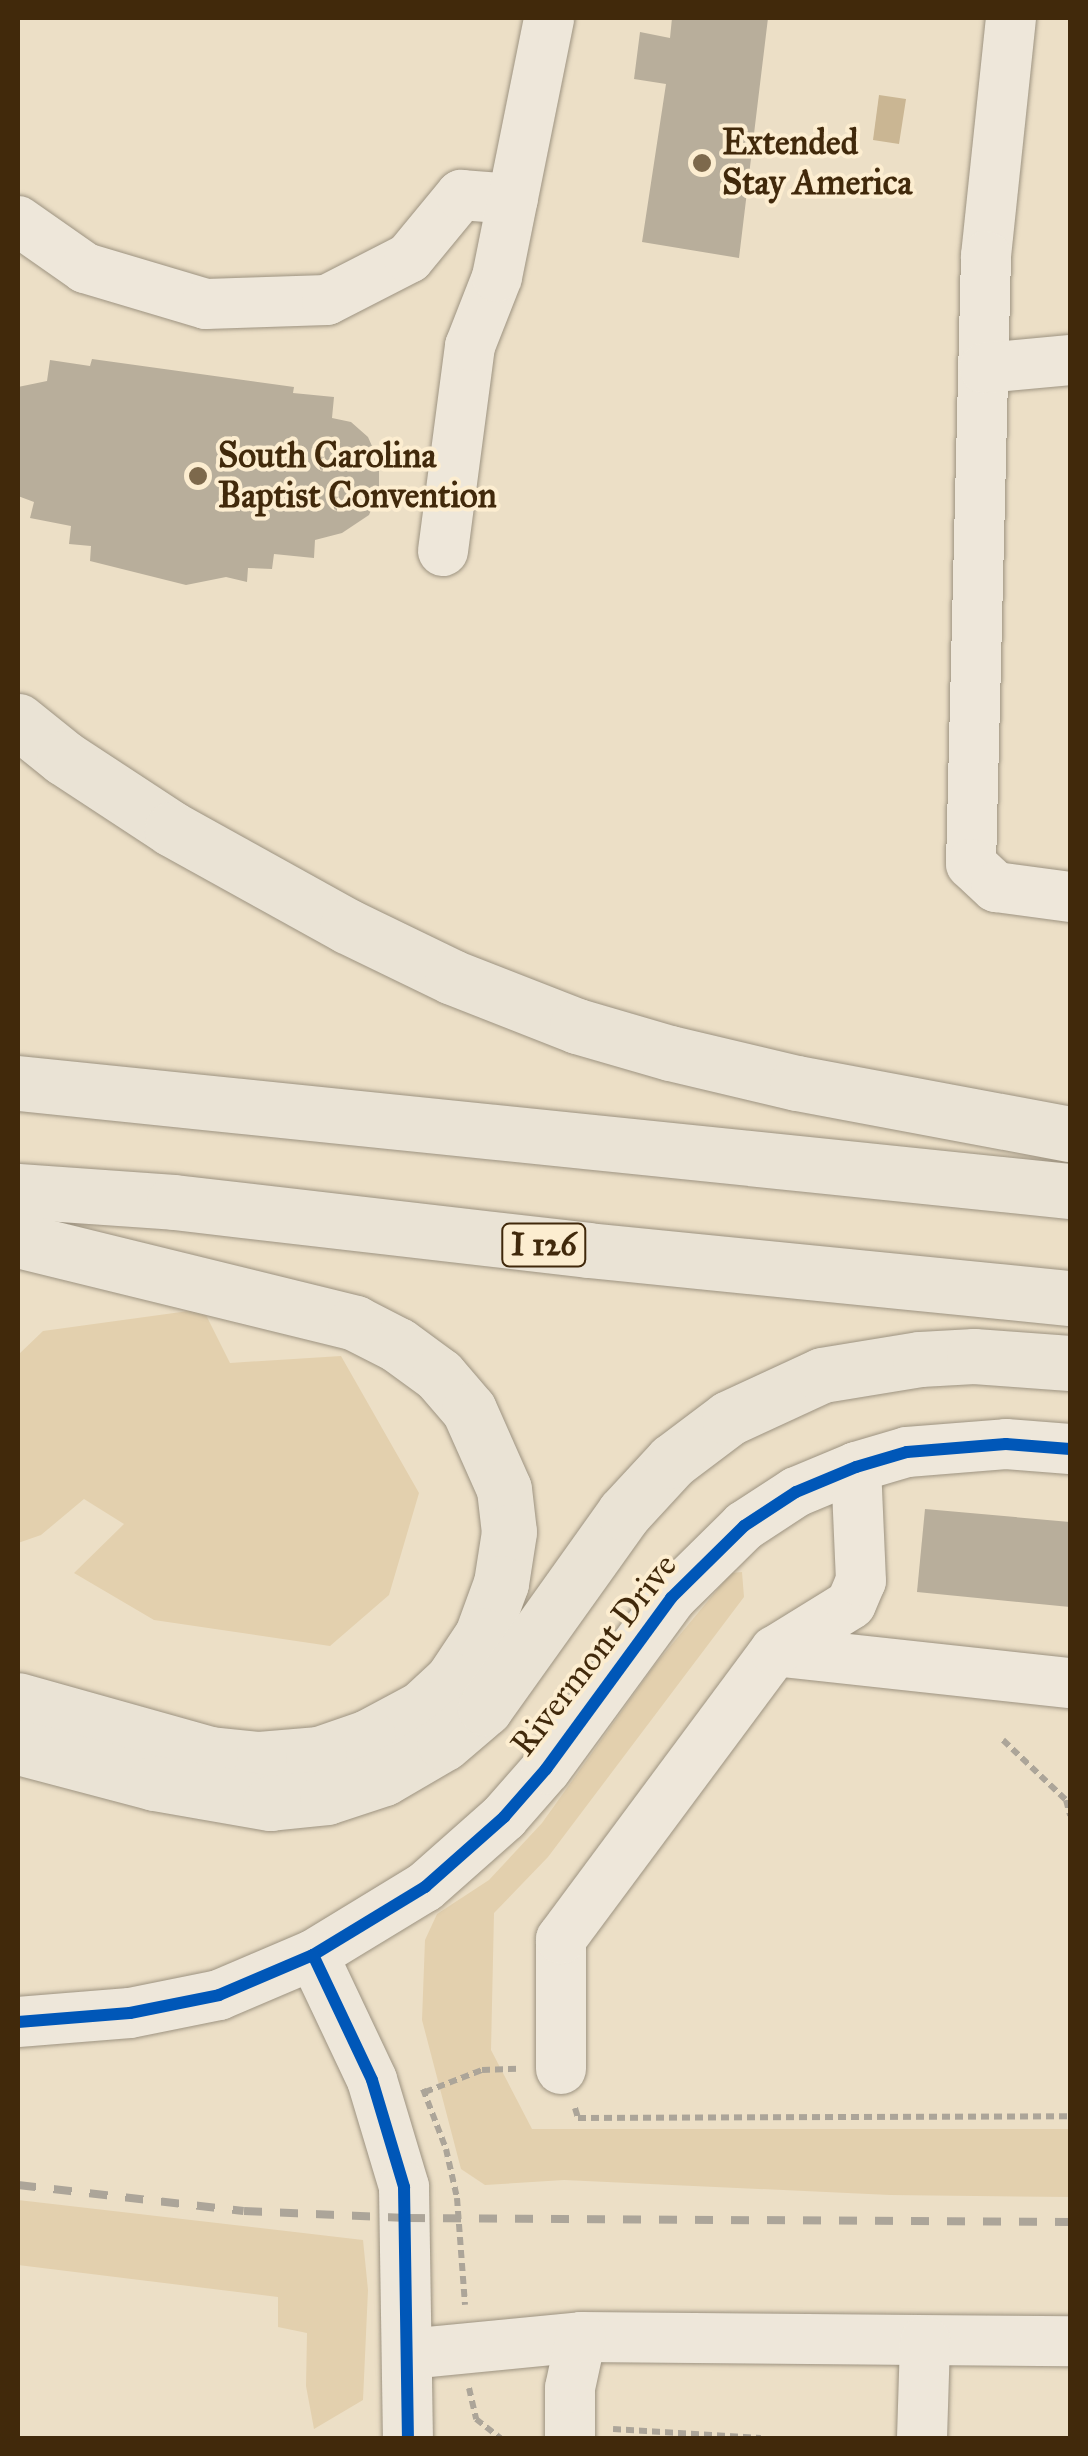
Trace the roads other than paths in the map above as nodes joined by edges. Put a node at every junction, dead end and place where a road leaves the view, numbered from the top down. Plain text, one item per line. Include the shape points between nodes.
1 (549, 18) edge
2 (1011, 18) edge
3 (513, 199) junction
4 (18, 221) edge
5 (1070, 360) edge
6 (984, 368) junction
7 (443, 551) dead end
8 (18, 721) edge
9 (1070, 897) edge
10 (18, 1083) edge
11 (1070, 1134) edge
12 (18, 1191) edge
13 (1070, 1191) edge
14 (18, 1240) edge
15 (1070, 1298) edge
16 (1070, 1362) edge
17 (1070, 1449) edge
18 (856, 1467) junction
19 (776, 1651) junction
20 (1070, 1683) edge
21 (18, 1700) edge
22 (18, 1746) edge
23 (312, 1954) junction
24 (18, 2022) edge
25 (561, 2069) road end
26 (582, 2337) junction
27 (925, 2341) junction
28 (1070, 2341) edge
29 (408, 2354) junction
30 (591, 2434) edge
31 (408, 2438) edge
32 (922, 2438) edge

1 - 3 street
2 - 6 street via 986,256
3 - 4 street via 461,195 409,258 327,300 206,304 85,268
3 - 7 street via 497,278 470,346
5 - 6 street
6 - 9 street via 971,864 996,887
8 - 11 highway via 172,829 452,978 670,1054
10 - 13 highway
12 - 15 highway, I 126
14 - 21 highway via 354,1324 398,1345 439,1375 468,1410 504,1489 509,1532 501,1583 482,1635 452,1680 422,1708 368,1738 319,1754 210,1754
16 - 22 highway via 974,1356 822,1375 729,1418 672,1462 624,1513 485,1708 444,1743 384,1778 327,1797 270,1802 154,1783
17 - 18 street, Rivermont Drive via 955,1445
18 - 19 street via 858,1592 852,1604
18 - 23 street, Rivermont Drive via 796,1492 702,1563 504,1817 425,1887
19 - 20 street
19 - 25 street via 561,1939
23 - 24 street, Rivermont Drive via 219,1995 130,2013
23 - 29 street via 372,2080 397,2155 407,2218
26 - 27 street
26 - 29 street
26 - 30 street via 570,2388
27 - 28 street
27 - 32 street
29 - 31 street

